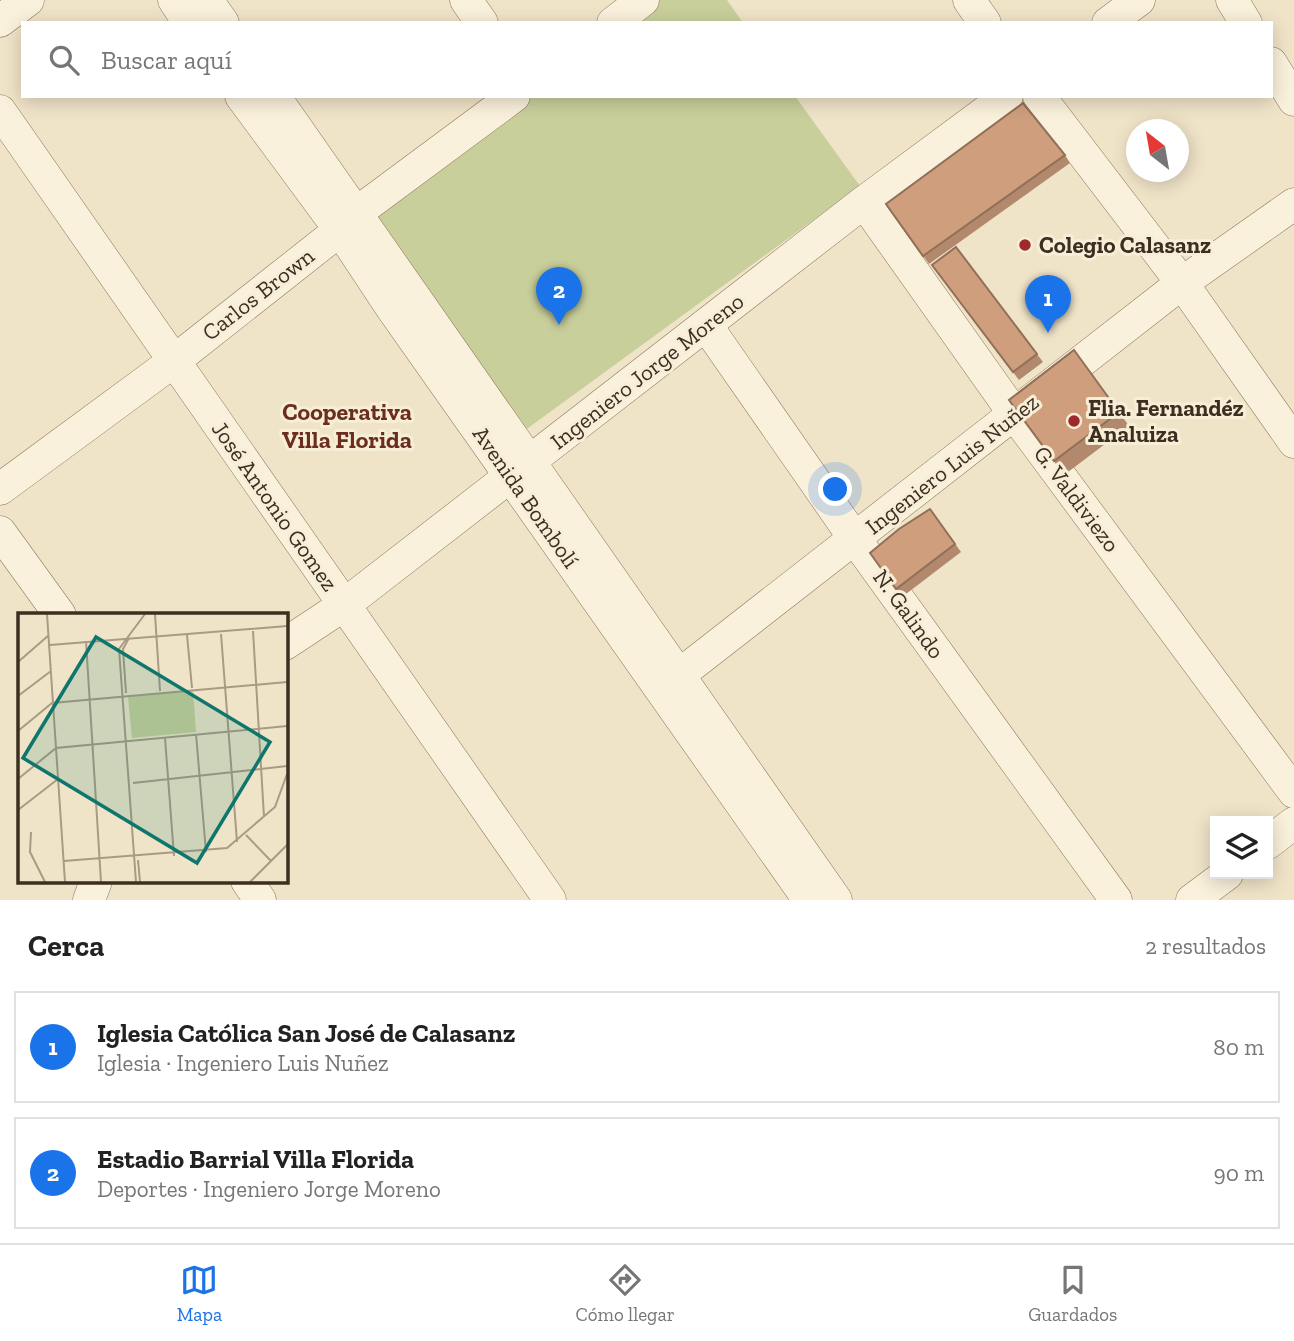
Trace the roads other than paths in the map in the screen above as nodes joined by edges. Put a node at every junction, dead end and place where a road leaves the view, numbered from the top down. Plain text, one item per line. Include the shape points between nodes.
1 (28, 0) edge
2 (174, 0) edge
3 (207, 0) edge
4 (466, 0) edge
5 (643, 0) edge
6 (969, 0) edge
7 (1139, 0) edge
8 (1232, 0) edge
9 (0, 21) edge
10 (189, 21) edge
11 (222, 21) edge
12 (481, 21) edge
13 (616, 21) edge
14 (984, 21) edge
15 (1111, 21) edge
16 (1245, 21) edge
17 (1273, 66) edge
18 (243, 98) edge
19 (275, 98) edge
20 (511, 98) edge
21 (1004, 98) edge
22 (1041, 98) edge
23 (1294, 100) edge
24 (0, 111) edge
25 (864, 202) junction
26 (1294, 204) edge
27 (348, 222) junction
28 (1182, 283) junction
29 (706, 325) junction
30 (174, 360) junction
31 (1015, 415) junction
32 (1294, 442) edge
33 (521, 469) junction
34 (0, 489) edge
35 (0, 532) edge
36 (855, 539) junction
37 (344, 605) junction
38 (59, 613) edge
39 (287, 643) edge
40 (679, 675) junction
41 (1294, 792) edge
42 (1294, 823) edge
43 (1273, 839) edge
44 (1220, 879) edge
45 (95, 883) edge
46 (89, 900) edge
47 (550, 900) edge
48 (809, 900) edge
49 (836, 900) edge
50 (1116, 900) edge
51 (1192, 900) edge

1 - 9 street
2 - 10 street
3 - 11 street
4 - 12 street
5 - 13 street
6 - 14 street
7 - 15 street
8 - 16 street
17 - 23 street
18 - 27 street, Avenida Bombolí
19 - 27 street, Avenida Bombolí
20 - 27 street, Carlos Brown
21 - 25 street, Ingeniero Jorge Moreno
22 - 28 street
24 - 30 street, José Antonio Gomez
25 - 29 street, Ingeniero Jorge Moreno
25 - 31 street, G. Valdiviezo
26 - 28 street, Ingeniero Luis Nuñez
27 - 30 street, Carlos Brown
27 - 33 street, Avenida Bombolí via 391,307
28 - 31 street, Ingeniero Luis Nuñez
28 - 32 street
29 - 33 street, Ingeniero Jorge Moreno
29 - 36 street, N. Galindo
30 - 34 street, Carlos Brown
30 - 37 street, José Antonio Gomez
31 - 36 street, Ingeniero Luis Nuñez
31 - 41 street, G. Valdiviezo
33 - 37 street, Ingeniero Jorge Moreno
33 - 40 street, Avenida Bombolí
33 - 48 street, Avenida Bombolí
35 - 38 street
36 - 40 street, Ingeniero Luis Nuñez
36 - 50 street, N. Galindo
37 - 39 street, Ingeniero Jorge Moreno
37 - 47 street, José Antonio Gomez
40 - 49 street, Avenida Bombolí
42 - 43 street
44 - 51 street
45 - 46 street

